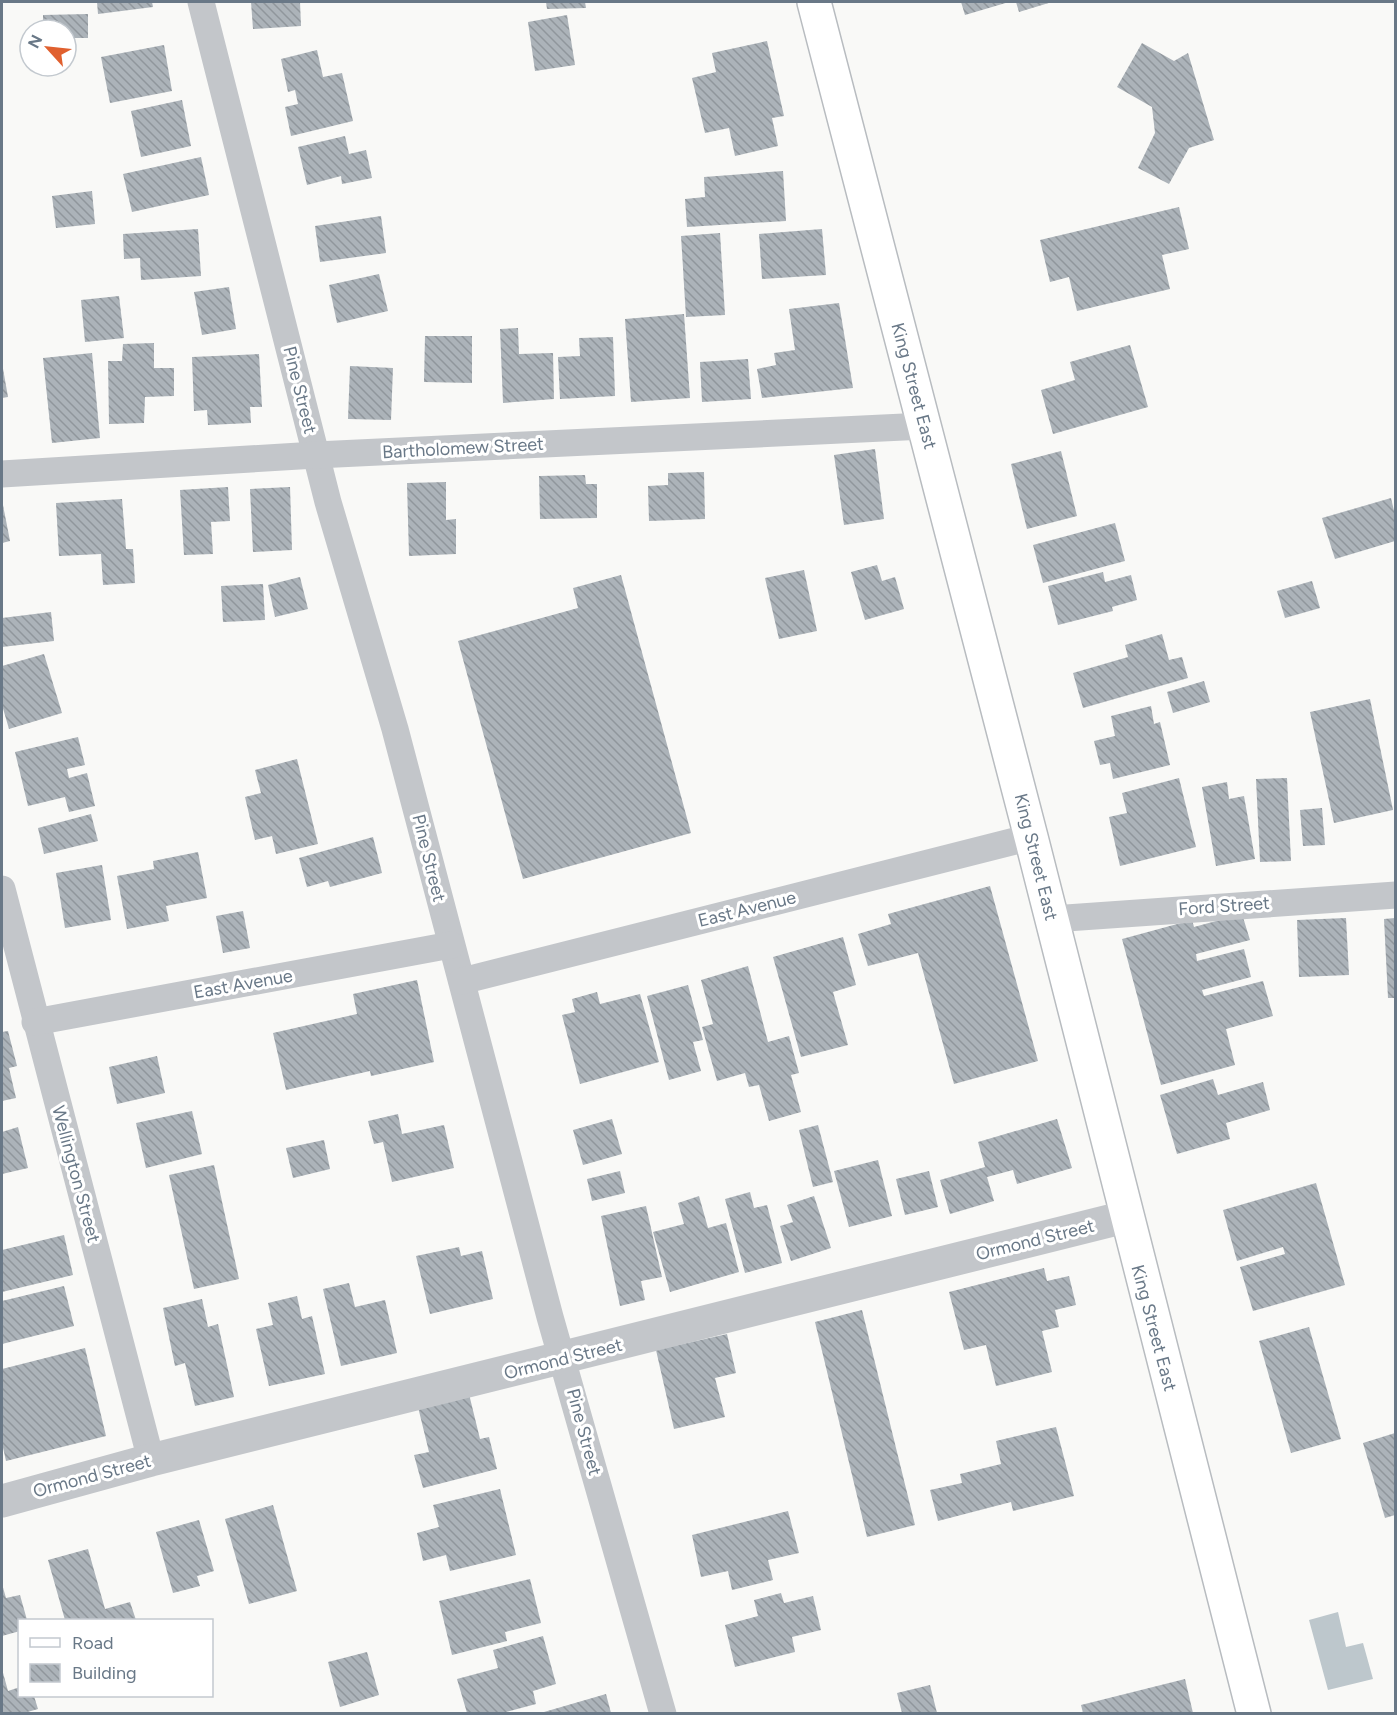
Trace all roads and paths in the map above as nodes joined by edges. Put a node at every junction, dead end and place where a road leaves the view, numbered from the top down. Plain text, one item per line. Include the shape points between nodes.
1 (201, 2) edge
2 (814, 2) edge
3 (925, 426) junction
4 (316, 455) junction
5 (2, 474) edge
6 (1031, 837) junction
7 (2, 889) edge
8 (1395, 895) edge
9 (1052, 919) junction
10 (451, 945) junction
11 (462, 981) junction
12 (35, 1022) junction
13 (1125, 1217) junction
14 (564, 1359) junction
15 (151, 1460) junction
16 (2, 1501) edge
17 (663, 1713) edge
18 (1254, 1713) edge

1 - 4 street, Pine Street
2 - 3 main road, King Street East
3 - 4 street, Bartholomew Street
3 - 6 main road, King Street East
4 - 5 street, Bartholomew Street
4 - 10 street, Pine Street via 395,729
6 - 9 main road, King Street East
6 - 11 street, East Avenue
7 - 12 street, Wellington Street
8 - 9 street, Ford Street
9 - 13 main road, King Street East
10 - 11 street, Pine Street
10 - 12 street, East Avenue
11 - 14 street, Pine Street
12 - 15 street, Wellington Street
13 - 14 street, Ormond Street
13 - 18 main road, King Street East
14 - 15 street, Ormond Street
14 - 17 street, Pine Street
15 - 16 street, Ormond Street

